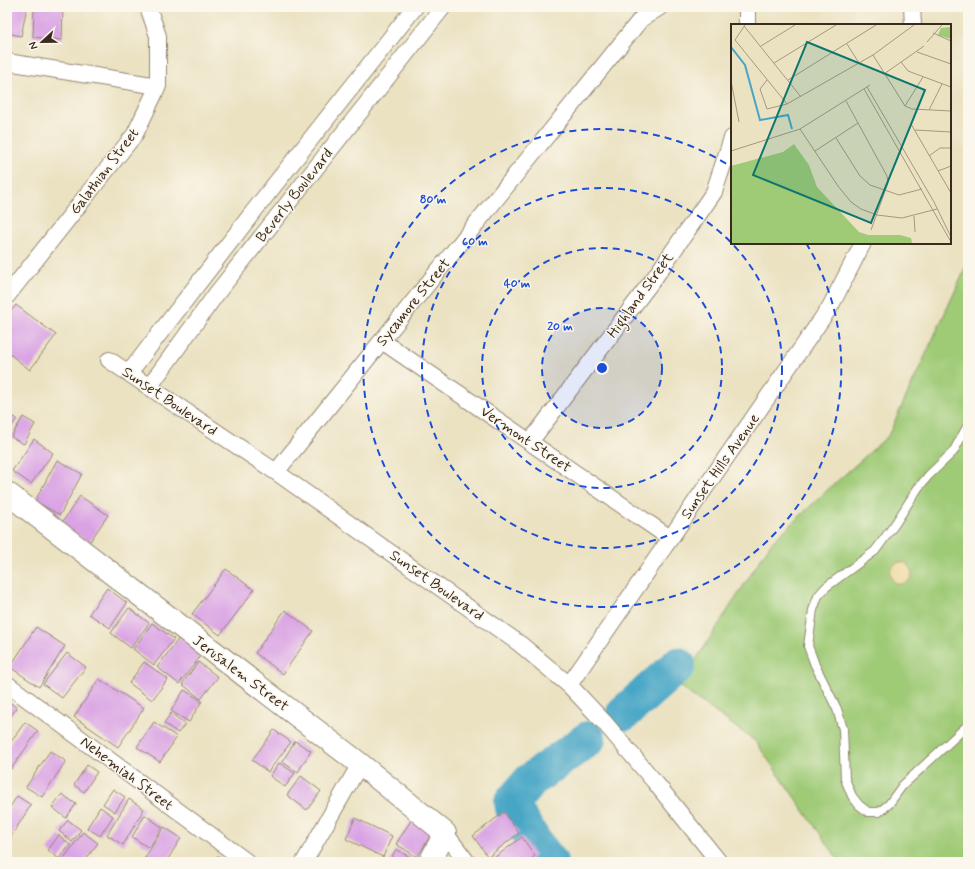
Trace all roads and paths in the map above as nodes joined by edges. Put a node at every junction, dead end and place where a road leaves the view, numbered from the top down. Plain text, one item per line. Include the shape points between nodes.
1 (148, 7) edge
2 (415, 7) edge
3 (443, 7) edge
4 (660, 7) edge
5 (747, 7) edge
6 (912, 7) edge
7 (747, 24) edge
8 (913, 24) edge
9 (7, 62) edge
10 (158, 86) junction
11 (731, 141) edge
12 (862, 244) edge
13 (7, 296) edge
14 (382, 340) junction
15 (109, 360) dead end
16 (129, 373) junction
17 (149, 387) junction
18 (968, 426) edge
19 (530, 442) junction
20 (276, 472) junction
21 (7, 493) edge
22 (670, 538) junction
23 (7, 684) edge
24 (569, 685) junction
25 (968, 725) edge
26 (360, 764) junction
27 (445, 833) junction
28 (247, 862) edge
29 (304, 862) edge
30 (430, 862) edge
31 (467, 862) edge
32 (719, 862) edge

1 - 10 street, Galathian Street via 158,36
2 - 16 street, Beverly Boulevard
3 - 17 street, Beverly Boulevard via 217,293
4 - 14 street, Sycamore Street via 641,19
5 - 7 street
6 - 8 street
9 - 10 street
10 - 13 street, Galathian Street via 135,134
11 - 19 street, Highland Street via 714,192 655,277
12 - 22 street, Sunset Hills Avenue via 830,307
14 - 19 street, Vermont Street
14 - 20 street, Sycamore Street
15 - 16 street, Sunset Boulevard
16 - 17 street, Sunset Boulevard
17 - 20 street, Sunset Boulevard
18 - 25 lane via 953,452 918,488 875,551 826,587 818,596 813,610 808,646 837,709 842,729 845,779 852,796 868,812 879,812 889,804 902,786
19 - 22 street, Vermont Street
20 - 24 street, Sunset Boulevard via 520,644
21 - 26 street, Jerusalem Street
22 - 24 street, Sunset Hills Avenue
23 - 28 street, Nehemiah Street
24 - 32 street, Sunset Boulevard via 604,722
26 - 27 street, Jerusalem Street
26 - 29 street
27 - 30 street
27 - 31 street, Jerusalem Street

